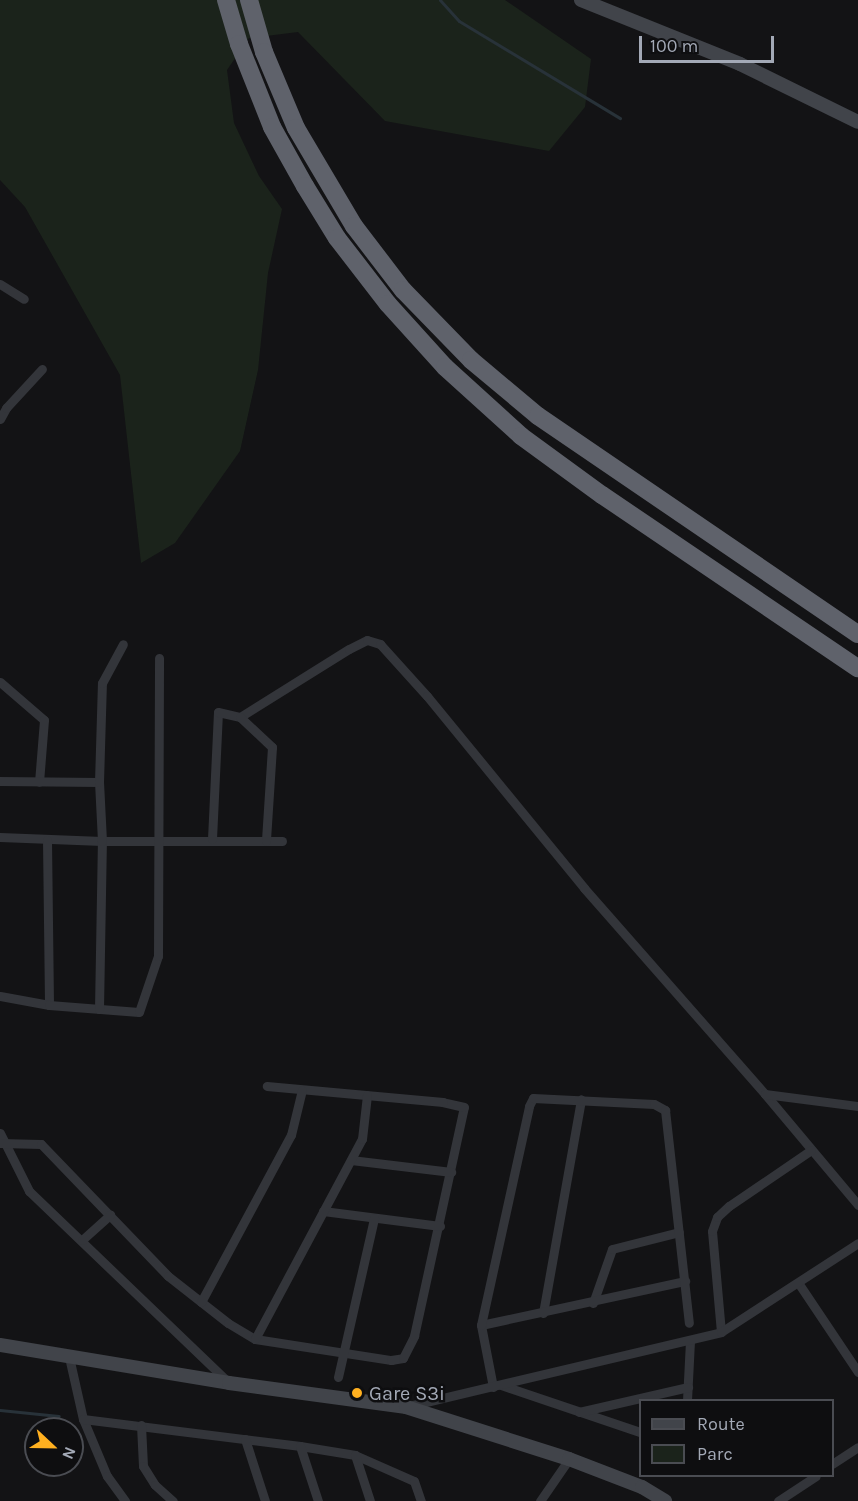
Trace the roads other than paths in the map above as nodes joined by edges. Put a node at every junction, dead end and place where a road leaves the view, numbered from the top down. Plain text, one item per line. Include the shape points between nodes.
1 (226, 0) edge
2 (249, 0) edge
3 (581, 0) edge
4 (858, 122) edge
5 (0, 284) edge
6 (24, 299) dead end
7 (42, 369) dead end
8 (3, 406) edge
9 (0, 419) edge
10 (858, 634) edge
11 (123, 644) dead end
12 (159, 658) dead end
13 (858, 668) edge
14 (0, 682) edge
15 (240, 717) junction
16 (0, 781) edge
17 (39, 782) junction
18 (99, 782) junction
19 (0, 837) edge
20 (158, 839) junction
21 (212, 839) junction
22 (47, 840) junction
23 (102, 841) junction
24 (266, 841) junction
25 (282, 841) dead end
26 (0, 996) edge
27 (49, 1005) junction
28 (99, 1009) junction
29 (267, 1086) dead end
30 (302, 1090) junction
31 (765, 1094) junction
32 (367, 1095) junction
33 (581, 1099) junction
34 (858, 1106) edge
35 (0, 1133) edge
36 (2, 1143) edge
37 (811, 1150) junction
38 (351, 1160) junction
39 (451, 1172) junction
40 (858, 1205) edge
41 (323, 1211) junction
42 (110, 1215) junction
43 (374, 1218) junction
44 (440, 1227) junction
45 (679, 1232) junction
46 (82, 1240) junction
47 (858, 1243) edge
48 (685, 1281) junction
49 (799, 1284) junction
50 (201, 1302) junction
51 (593, 1303) junction
52 (543, 1313) junction
53 (689, 1323) dead end
54 (481, 1325) junction
55 (721, 1332) junction
56 (255, 1339) junction
57 (690, 1341) junction
58 (0, 1346) edge
59 (343, 1353) junction
60 (69, 1358) junction
61 (858, 1372) edge
62 (338, 1377) dead end
63 (229, 1383) junction
64 (497, 1386) junction
65 (687, 1387) junction
66 (687, 1399) edge
67 (406, 1407) junction
68 (577, 1412) junction
69 (83, 1417) edge
70 (84, 1419) edge
71 (84, 1421) edge
72 (141, 1425) junction
73 (639, 1432) edge
74 (245, 1439) junction
75 (300, 1446) junction
76 (858, 1447) edge
77 (355, 1455) junction
78 (569, 1460) junction
79 (834, 1463) edge
80 (814, 1477) edge
81 (125, 1501) edge
82 (173, 1501) edge
83 (265, 1501) edge
84 (318, 1501) edge
85 (370, 1501) edge
86 (422, 1501) edge
87 (540, 1501) edge
88 (665, 1501) edge
89 (778, 1501) edge

1 - 13 highway via 272,127 305,186 337,238 387,304 445,367 521,436
2 - 10 highway via 264,52 296,128 354,226 403,291 471,360 538,416
3 - 4 street via 740,64
5 - 6 street
7 - 8 street
8 - 9 street
11 - 18 street via 102,683
12 - 20 street
14 - 17 street via 44,720
15 - 21 street via 218,712
15 - 24 street via 272,747
15 - 31 street via 367,640 380,644 584,888
16 - 17 street
17 - 18 street
18 - 23 street
19 - 22 street
20 - 21 street
20 - 23 street
20 - 28 street via 158,956 139,1012
21 - 24 street
22 - 23 street
22 - 27 street
23 - 28 street
24 - 25 street
26 - 27 street
27 - 28 street
29 - 30 street
30 - 32 street
30 - 50 street via 291,1135
31 - 34 street
31 - 37 street
32 - 38 street via 362,1139
32 - 39 street via 464,1107
33 - 45 street via 654,1104 665,1110
33 - 52 street
33 - 54 street via 533,1098 529,1106
35 - 36 street
36 - 42 street via 41,1144
36 - 46 street via 29,1191
37 - 40 street
37 - 55 street via 717,1218 712,1231
38 - 39 street
38 - 41 street
39 - 44 street
41 - 43 street
41 - 56 street
42 - 46 street
42 - 50 street via 168,1276
43 - 44 street
43 - 59 street
44 - 59 street via 414,1336 403,1358
45 - 48 street
45 - 51 street via 612,1249
46 - 63 street
47 - 49 street
48 - 51 street
48 - 53 street
49 - 55 street
49 - 61 street
50 - 56 street
51 - 52 street
52 - 54 street
54 - 64 street
55 - 57 street
56 - 59 street
57 - 64 street
57 - 65 street
58 - 60 street
59 - 62 street
60 - 63 street
60 - 69 street
63 - 67 street
64 - 67 street
64 - 68 street
65 - 66 street
65 - 68 street
67 - 78 street
68 - 73 street
70 - 72 street
71 - 81 street via 107,1476
72 - 74 street
72 - 82 street via 143,1467
74 - 75 street
74 - 83 street
75 - 77 street
75 - 84 street
76 - 79 street
77 - 85 street
77 - 86 street via 414,1481
78 - 87 street
78 - 88 street via 642,1487
80 - 89 street

